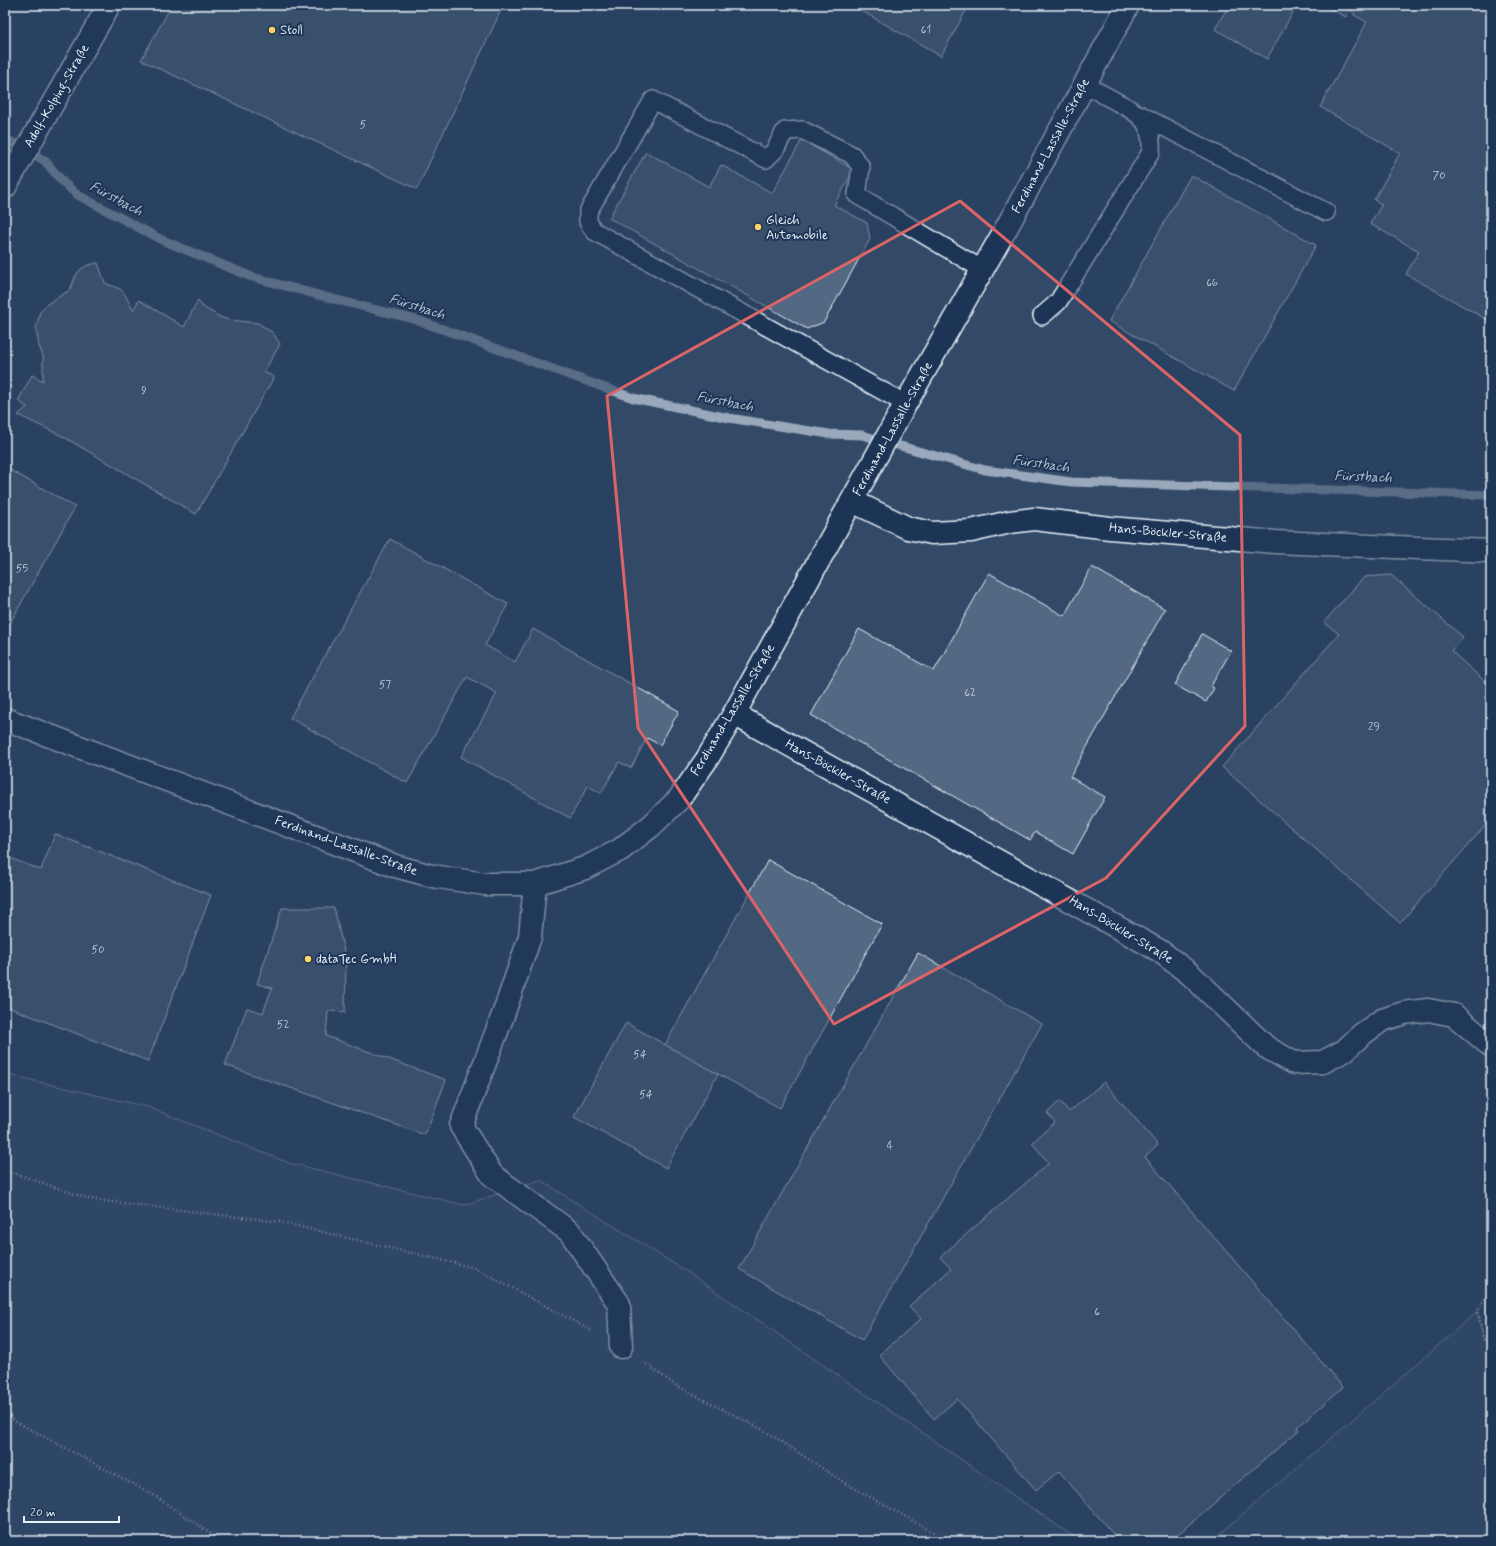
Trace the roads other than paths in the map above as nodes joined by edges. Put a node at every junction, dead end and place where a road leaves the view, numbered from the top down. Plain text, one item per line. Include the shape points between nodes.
1 (109, 5) edge
2 (1128, 5) edge
3 (1084, 84) junction
4 (1136, 112) junction
5 (9, 180) edge
6 (1326, 212) dead end
7 (982, 270) junction
8 (1042, 316) dead end
9 (904, 407) junction
10 (852, 501) junction
11 (1491, 551) edge
12 (734, 714) junction
13 (5, 719) edge
14 (535, 884) junction
15 (1491, 1046) edge
16 (621, 1347) road end

1 - 5 street, Adolf-Kolping-Straße
2 - 3 street, Ferdinand-Lassalle-Straße
3 - 4 lane
3 - 7 street, Ferdinand-Lassalle-Straße
4 - 6 lane
4 - 8 lane via 1150,130 1151,152 1058,302
7 - 9 street, Ferdinand-Lassalle-Straße
7 - 9 lane via 857,195 861,167 852,155 802,130 785,131 775,150 766,159 653,100 588,212 588,222 594,231
9 - 10 street, Ferdinand-Lassalle-Straße
10 - 11 street, Hans-Böckler-Straße via 908,528 932,533 971,531 1034,519 1275,542
10 - 12 street, Ferdinand-Lassalle-Straße
12 - 14 street, Ferdinand-Lassalle-Straße via 679,799 651,826 620,850 585,868
12 - 15 street, Hans-Böckler-Straße via 1160,951 1190,974 1266,1047 1294,1063 1323,1062 1344,1051 1382,1020 1404,1012 1428,1010 1454,1016
13 - 14 street, Ferdinand-Lassalle-Straße via 395,866 432,876 485,884
14 - 16 street via 530,937 461,1126 492,1175 570,1232 619,1304

